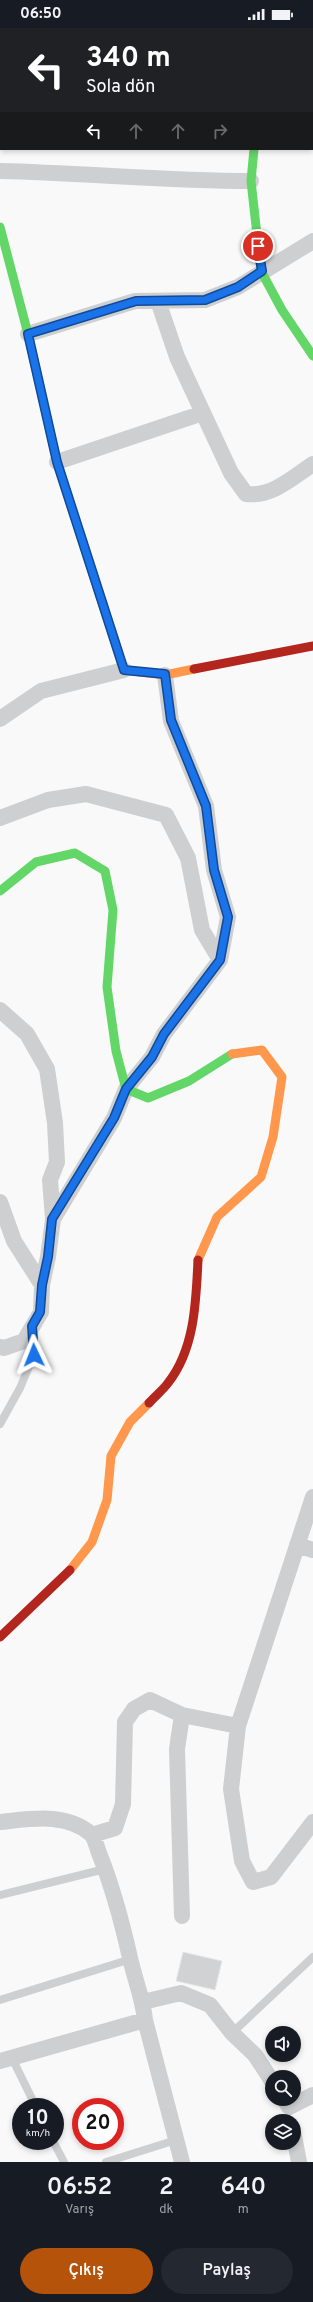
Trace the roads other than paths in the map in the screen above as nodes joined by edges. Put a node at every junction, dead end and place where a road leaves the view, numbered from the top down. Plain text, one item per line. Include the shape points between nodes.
1 (254, 150) edge
2 (0, 171) edge
3 (251, 181) junction
4 (1, 232) edge
5 (313, 241) edge
6 (262, 271) junction
7 (158, 301) junction
8 (28, 334) junction
9 (313, 356) edge
10 (203, 413) junction
11 (57, 462) junction
12 (313, 464) edge
13 (313, 646) edge
14 (124, 670) junction
15 (165, 674) junction
16 (0, 719) edge
17 (0, 818) edge
18 (0, 891) edge
19 (220, 960) junction
20 (0, 1010) edge
21 (126, 1089) junction
22 (0, 1202) edge
23 (52, 1219) junction
24 (42, 1285) junction
25 (32, 1326) junction
26 (0, 1347) edge
27 (0, 1424) edge
28 (313, 1496) edge
29 (297, 1545) junction
30 (313, 1550) edge
31 (0, 1637) edge
32 (182, 1715) junction
33 (238, 1726) junction
34 (0, 1822) edge
35 (313, 1822) edge
36 (92, 1835) junction
37 (105, 1868) junction
38 (0, 1895) edge
39 (182, 1916) dead end
40 (313, 1957) edge
41 (130, 1959) junction
42 (0, 2000) edge
43 (144, 2002) junction
44 (146, 2020) junction
45 (232, 2033) junction
46 (6, 2060) edge
47 (265, 2070) edge
48 (313, 2095) edge
49 (30, 2098) edge
50 (288, 2109) edge
51 (176, 2140) junction
52 (58, 2150) edge
53 (297, 2150) edge
54 (64, 2162) edge
55 (106, 2162) edge
56 (182, 2162) edge
57 (299, 2162) edge

1 - 3 street
2 - 3 street
3 - 6 street
4 - 8 street
5 - 6 street
6 - 7 street via 238,287 205,300
6 - 9 street via 282,310
7 - 8 street via 136,301
7 - 10 street via 176,357
8 - 11 street
10 - 11 street
10 - 12 street via 231,473 246,494 260,496 278,488
11 - 14 street
13 - 15 street
14 - 15 street
14 - 16 street via 41,691
15 - 19 street via 171,720 206,806 214,870 228,917
17 - 19 street via 48,800 86,794 166,815 188,858 202,930
18 - 21 street via 36,862 75,853 105,871 113,910 107,987 116,1051
19 - 21 street via 164,1034 152,1057
20 - 23 street via 27,1034 47,1069 56,1123 57,1162 50,1180
21 - 23 street via 114,1118
21 - 31 street via 148,1098 189,1081 234,1053 262,1050 282,1077 273,1137 261,1177 217,1217 198,1256 195,1313 185,1351 169,1382 130,1422 111,1456 107,1500 92,1542 70,1570
22 - 24 street via 14,1240
23 - 24 street
24 - 25 street via 40,1312
25 - 26 street via 24,1340 4,1348
25 - 27 lane via 34,1355 20,1388
28 - 29 street
29 - 30 street
29 - 33 street
32 - 33 street
32 - 36 street via 150,1700 134,1709 125,1722 123,1804 115,1828
32 - 39 street via 177,1749
33 - 35 street via 232,1789 242,1861 253,1882 271,1877
34 - 36 street via 44,1817 76,1825
36 - 37 street
37 - 38 lane
37 - 41 street via 126,1935
40 - 45 lane
41 - 42 lane
41 - 43 street
43 - 44 street
43 - 45 street via 180,1993 210,2005
44 - 46 street
44 - 51 street
45 - 47 street via 255,2055
46 - 49 lane
48 - 50 street
51 - 55 lane
51 - 56 street
52 - 54 lane
53 - 57 street

